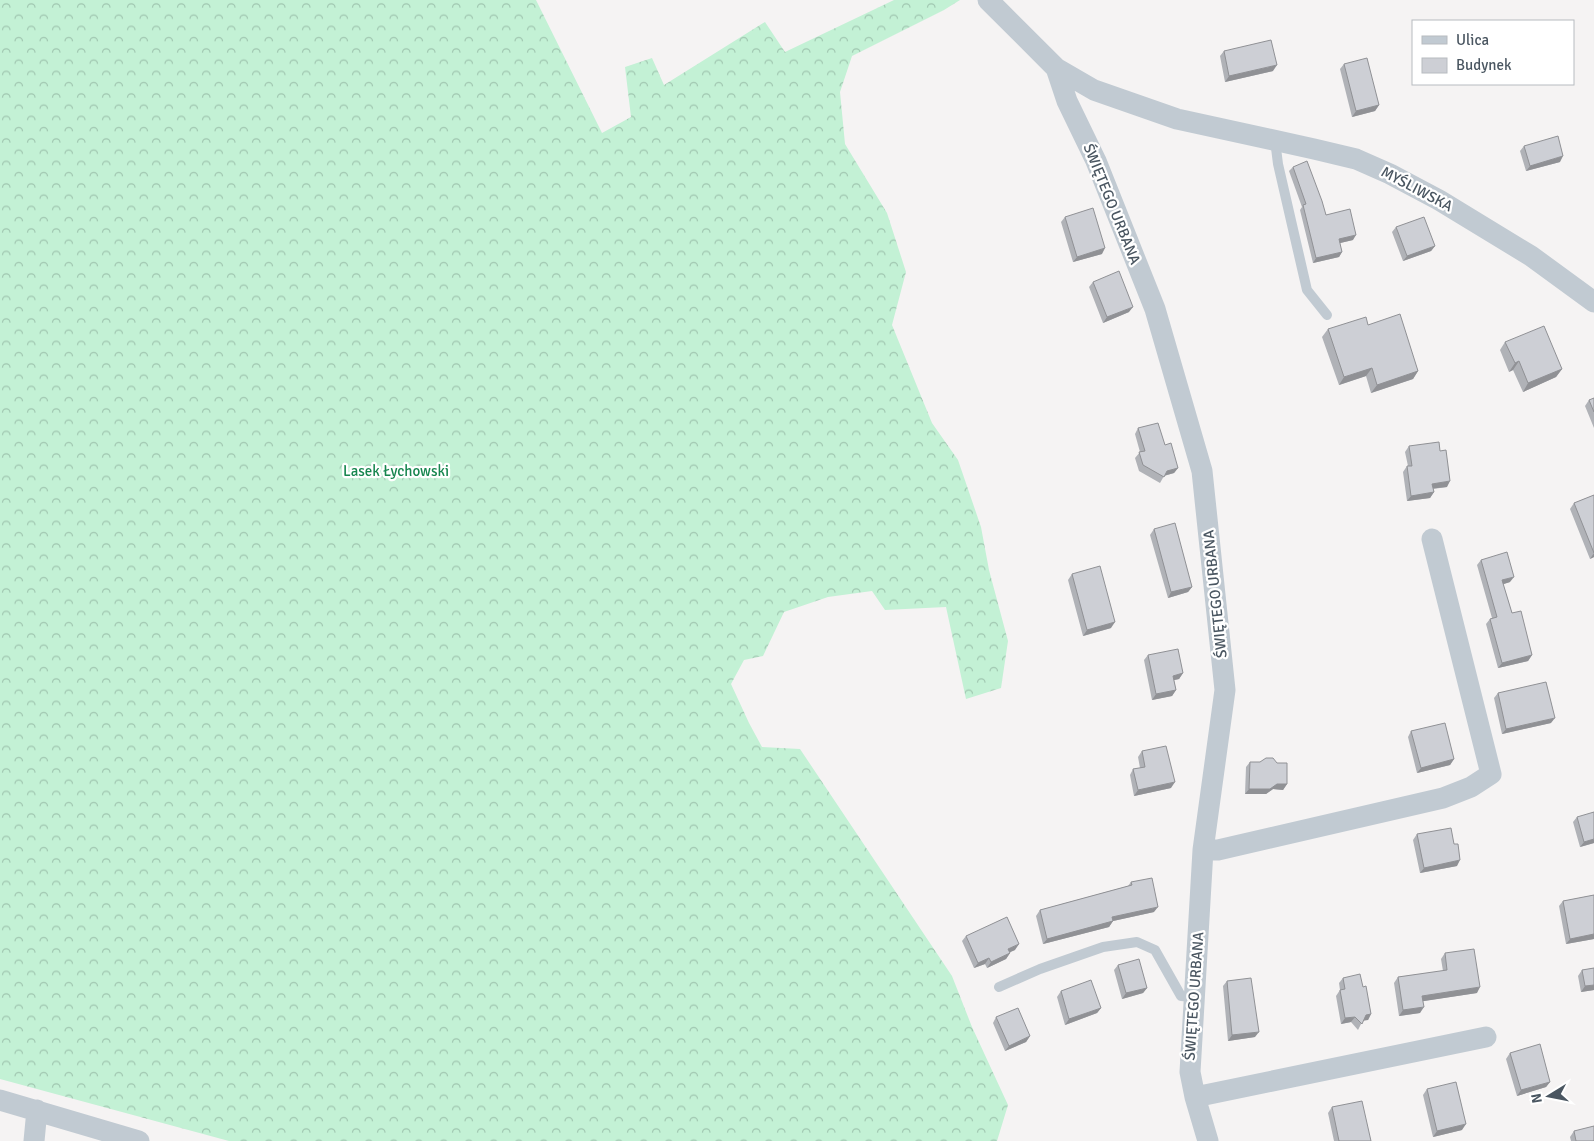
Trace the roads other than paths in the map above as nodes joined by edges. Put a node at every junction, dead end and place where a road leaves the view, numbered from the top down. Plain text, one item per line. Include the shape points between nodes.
1 (988, 0) edge
2 (1056, 68) junction
3 (1275, 140) junction
4 (1594, 302) edge
5 (1327, 315) dead end
6 (1432, 539) dead end
7 (1203, 850) junction
8 (999, 988) dead end
9 (1194, 997) junction
10 (1486, 1037) dead end
11 (1195, 1097) junction
12 (0, 1100) edge
13 (37, 1110) junction
14 (34, 1141) edge
15 (138, 1141) edge
16 (1208, 1141) edge

1 - 2 street
2 - 3 street, MYŚLIWSKA via 1094,90 1176,119
2 - 7 street, ŚWIĘTEGO URBANA via 1155,309 1202,471 1225,690
3 - 4 street, MYŚLIWSKA via 1356,159 1399,178 1531,256
3 - 5 lane via 1307,290
6 - 7 street via 1491,774 1471,787 1443,798 1218,850
7 - 9 street, ŚWIĘTEGO URBANA
8 - 9 lane via 1040,969 1103,947 1138,942 1155,950 1181,996
9 - 11 street, ŚWIĘTEGO URBANA via 1190,1072
10 - 11 street
11 - 16 street, ŚWIĘTEGO URBANA
12 - 13 street
13 - 14 street
13 - 15 street

